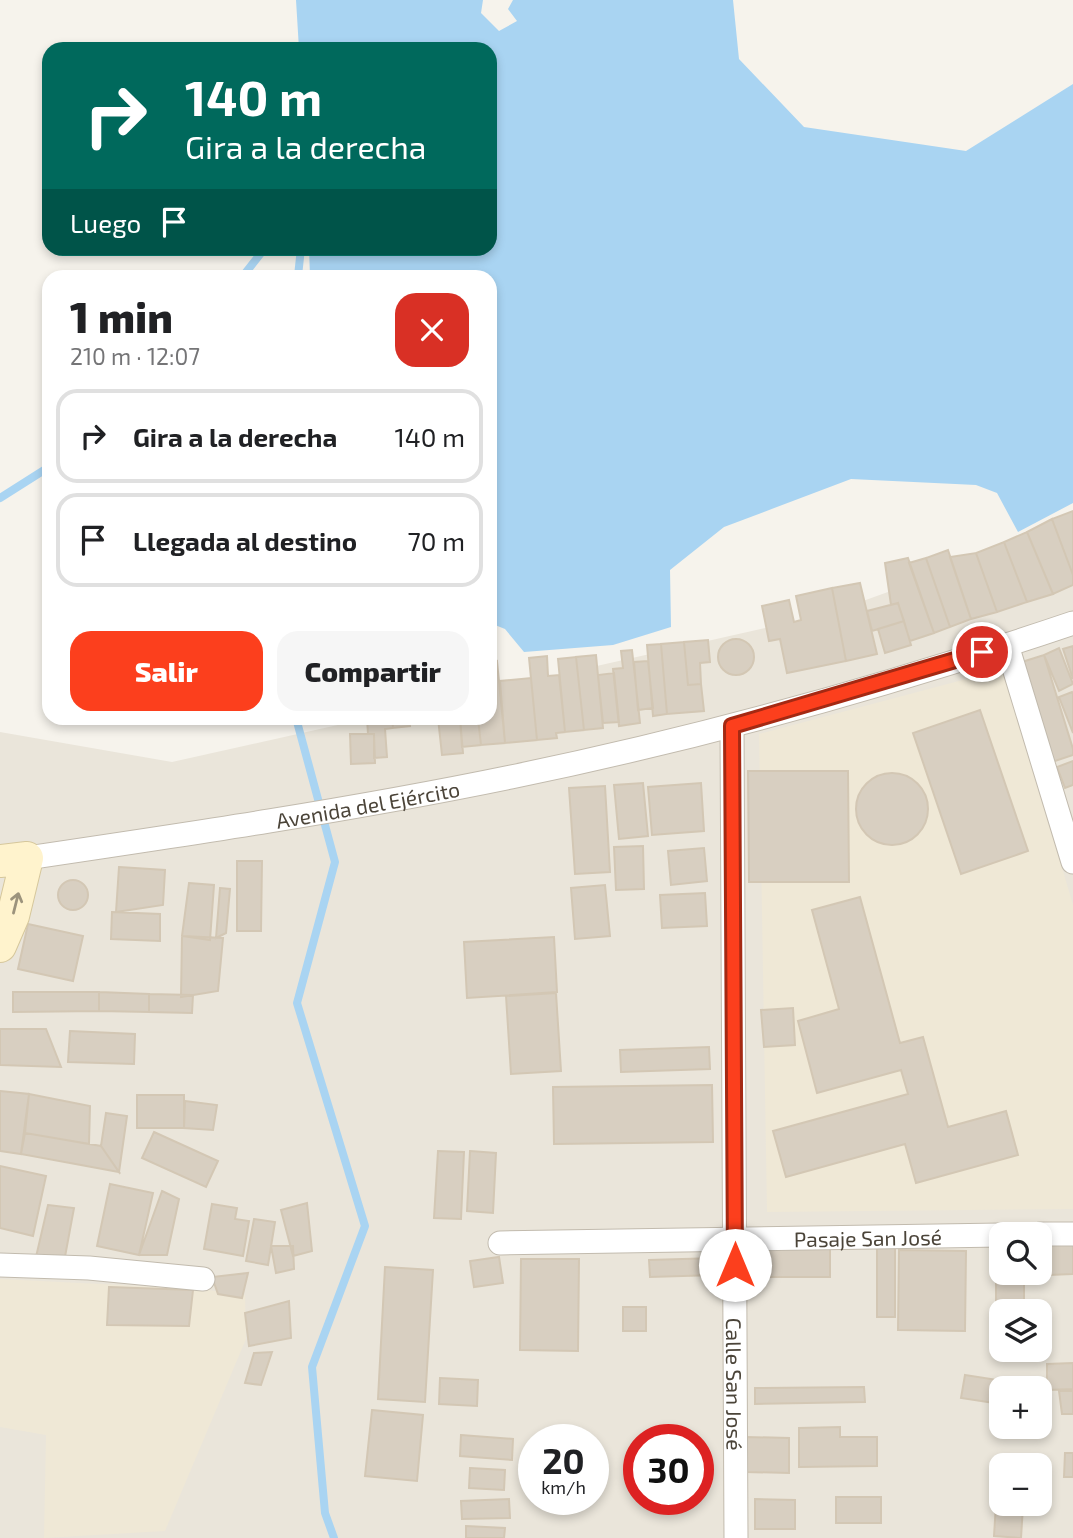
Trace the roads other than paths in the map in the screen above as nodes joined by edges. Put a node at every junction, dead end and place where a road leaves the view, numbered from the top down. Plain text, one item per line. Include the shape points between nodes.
1 (1073, 623) edge
2 (1007, 645) junction
3 (732, 726) junction
4 (14, 860) edge
5 (1073, 862) edge
6 (0, 946) edge
7 (1052, 1234) edge
8 (1073, 1234) edge
9 (989, 1235) edge
10 (735, 1237) junction
11 (500, 1244) dead end
12 (0, 1265) edge
13 (203, 1279) dead end
14 (737, 1538) edge

1 - 2 street, Avenida del Ejército
2 - 3 street, Avenida del Ejército
2 - 5 street
3 - 4 street, Avenida del Ejército via 512,777 233,828
3 - 10 street, Calle San José
6 -> 4 main road via 13,916
7 - 8 street
9 - 10 street, Pasaje San José
10 - 11 street, Pasaje San José
10 - 14 street, Calle San José
12 - 13 street

